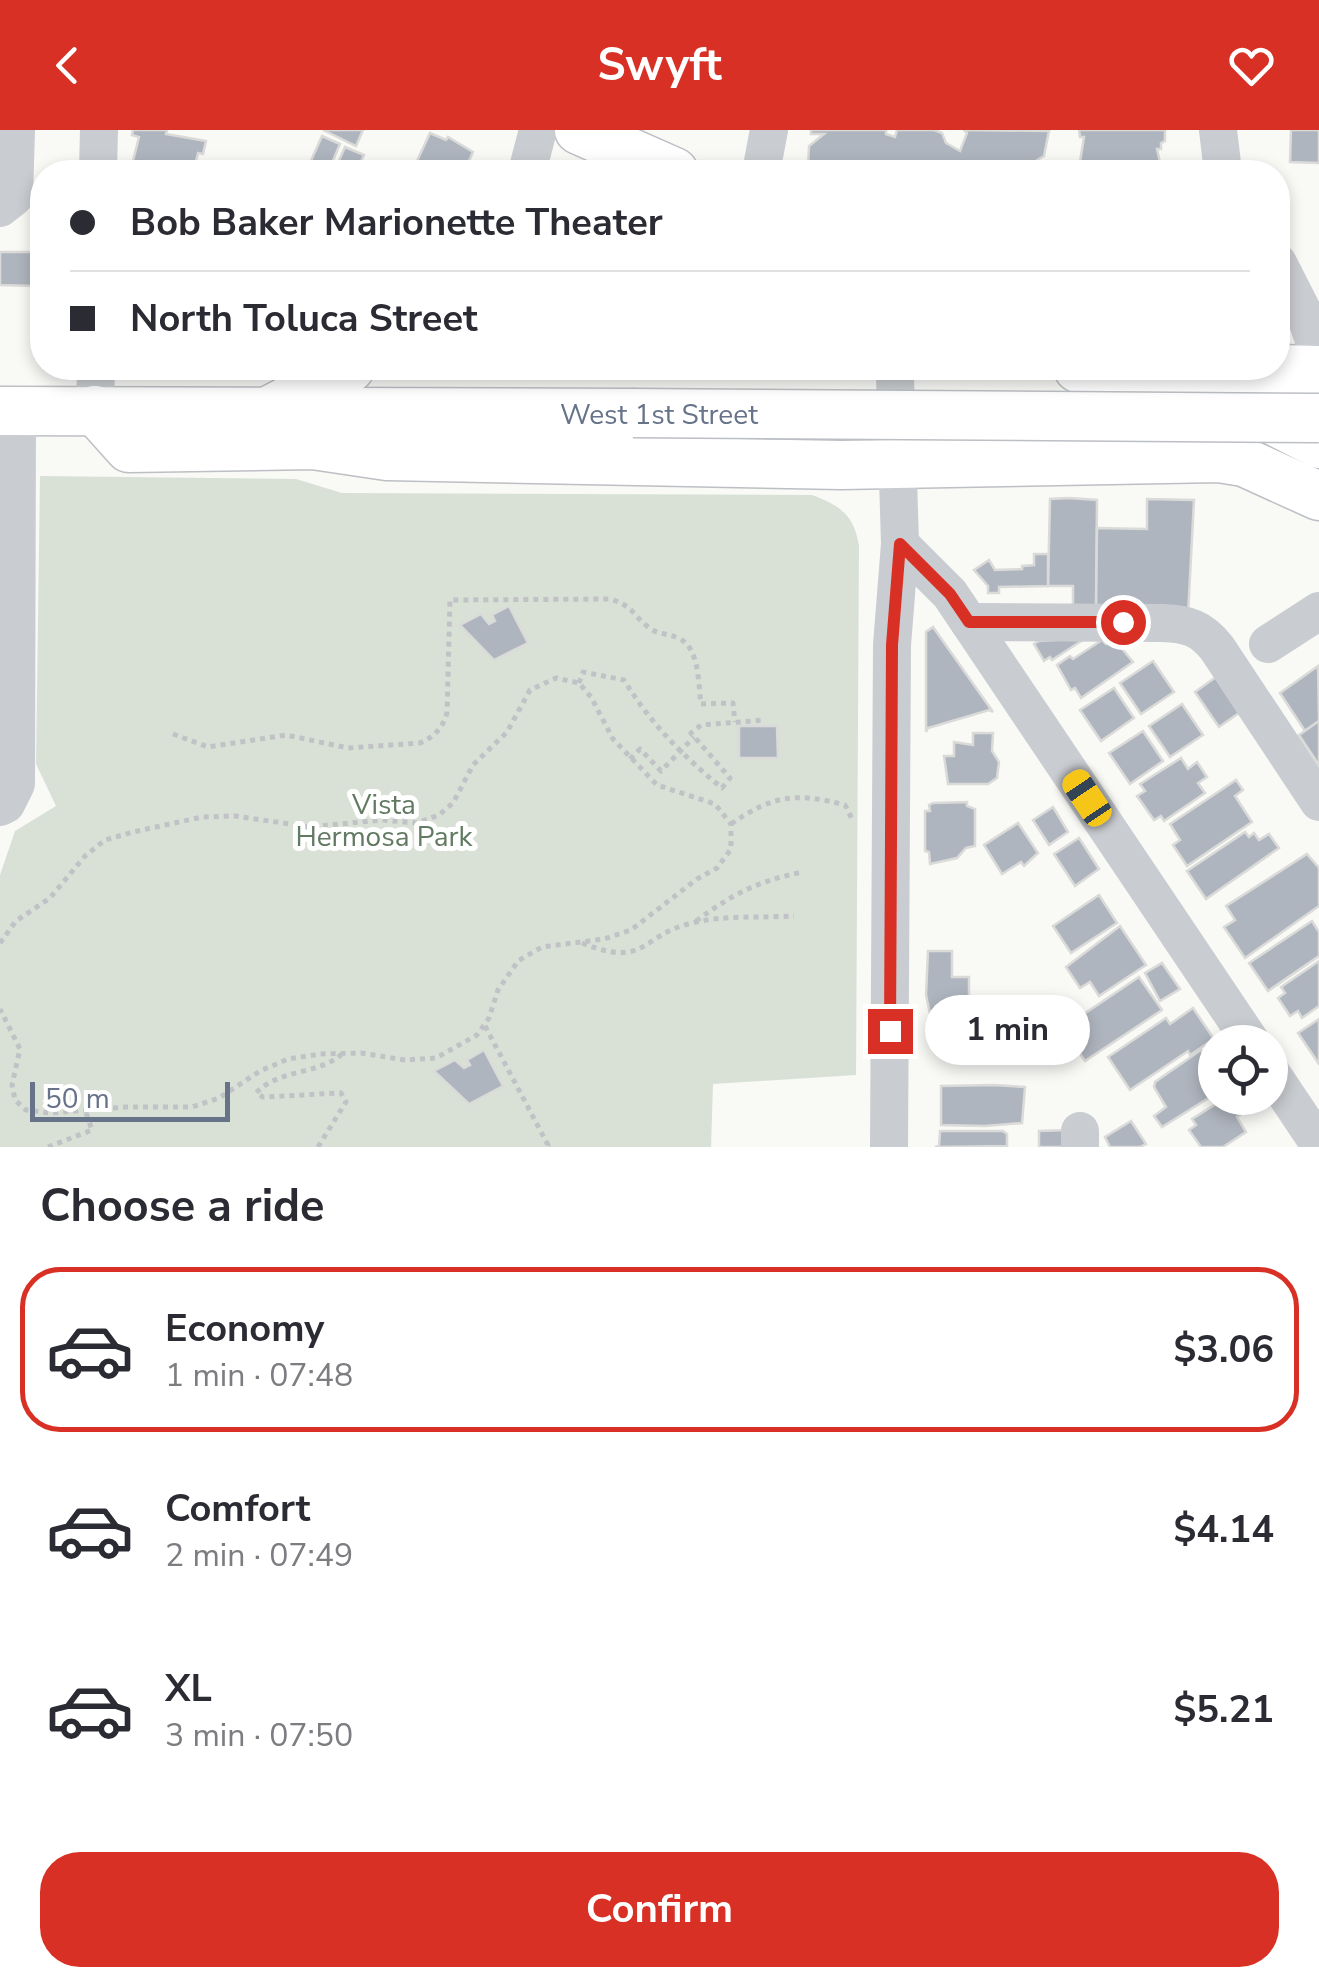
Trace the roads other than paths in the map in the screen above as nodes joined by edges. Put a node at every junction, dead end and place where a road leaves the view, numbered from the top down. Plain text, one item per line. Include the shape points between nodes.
1 (16, 130) edge
2 (538, 130) edge
3 (579, 130) edge
4 (769, 130) edge
5 (1218, 130) edge
6 (531, 160) edge
7 (647, 160) edge
8 (763, 160) edge
9 (1221, 160) edge
10 (0, 208) edge
11 (1290, 285) edge
12 (1319, 355) edge
13 (1319, 370) edge
14 (327, 380) edge
15 (896, 380) edge
16 (1102, 380) edge
17 (1196, 380) edge
18 (95, 389) edge
19 (1245, 404) edge
20 (268, 410) junction
21 (9, 411) edge
22 (1319, 418) edge
23 (1319, 444) edge
24 (897, 463) junction
25 (1319, 477) edge
26 (1319, 496) edge
27 (900, 544) junction
28 (1319, 611) edge
29 (969, 622) junction
30 (1268, 644) dead end
31 (1319, 802) edge
32 (0, 807) edge
33 (1240, 1025) edge
34 (1288, 1098) edge
35 (1319, 1144) edge
36 (889, 1147) edge

1 - 10 street via 14,196
2 - 6 street
3 - 7 main road
4 - 8 street
5 - 9 street
11 - 12 street
13 - 19 main road
14 - 20 main road
15 - 24 street
16 - 19 main road via 1144,401
17 - 19 main road
18 - 20 main road, West 1st Street
18 - 21 main road, West 1st Street
18 - 24 main road via 129,448 313,445 387,456
19 - 23 main road
19 - 25 main road via 1282,453
20 - 22 main road, West 1st Street, bridge
21 - 32 street via 16,784
24 - 26 main road via 1220,458
24 - 27 street
27 - 29 street
27 - 36 street via 892,645
28 - 30 street
29 - 31 street via 1192,626 1206,634
29 - 33 street
34 - 35 street

